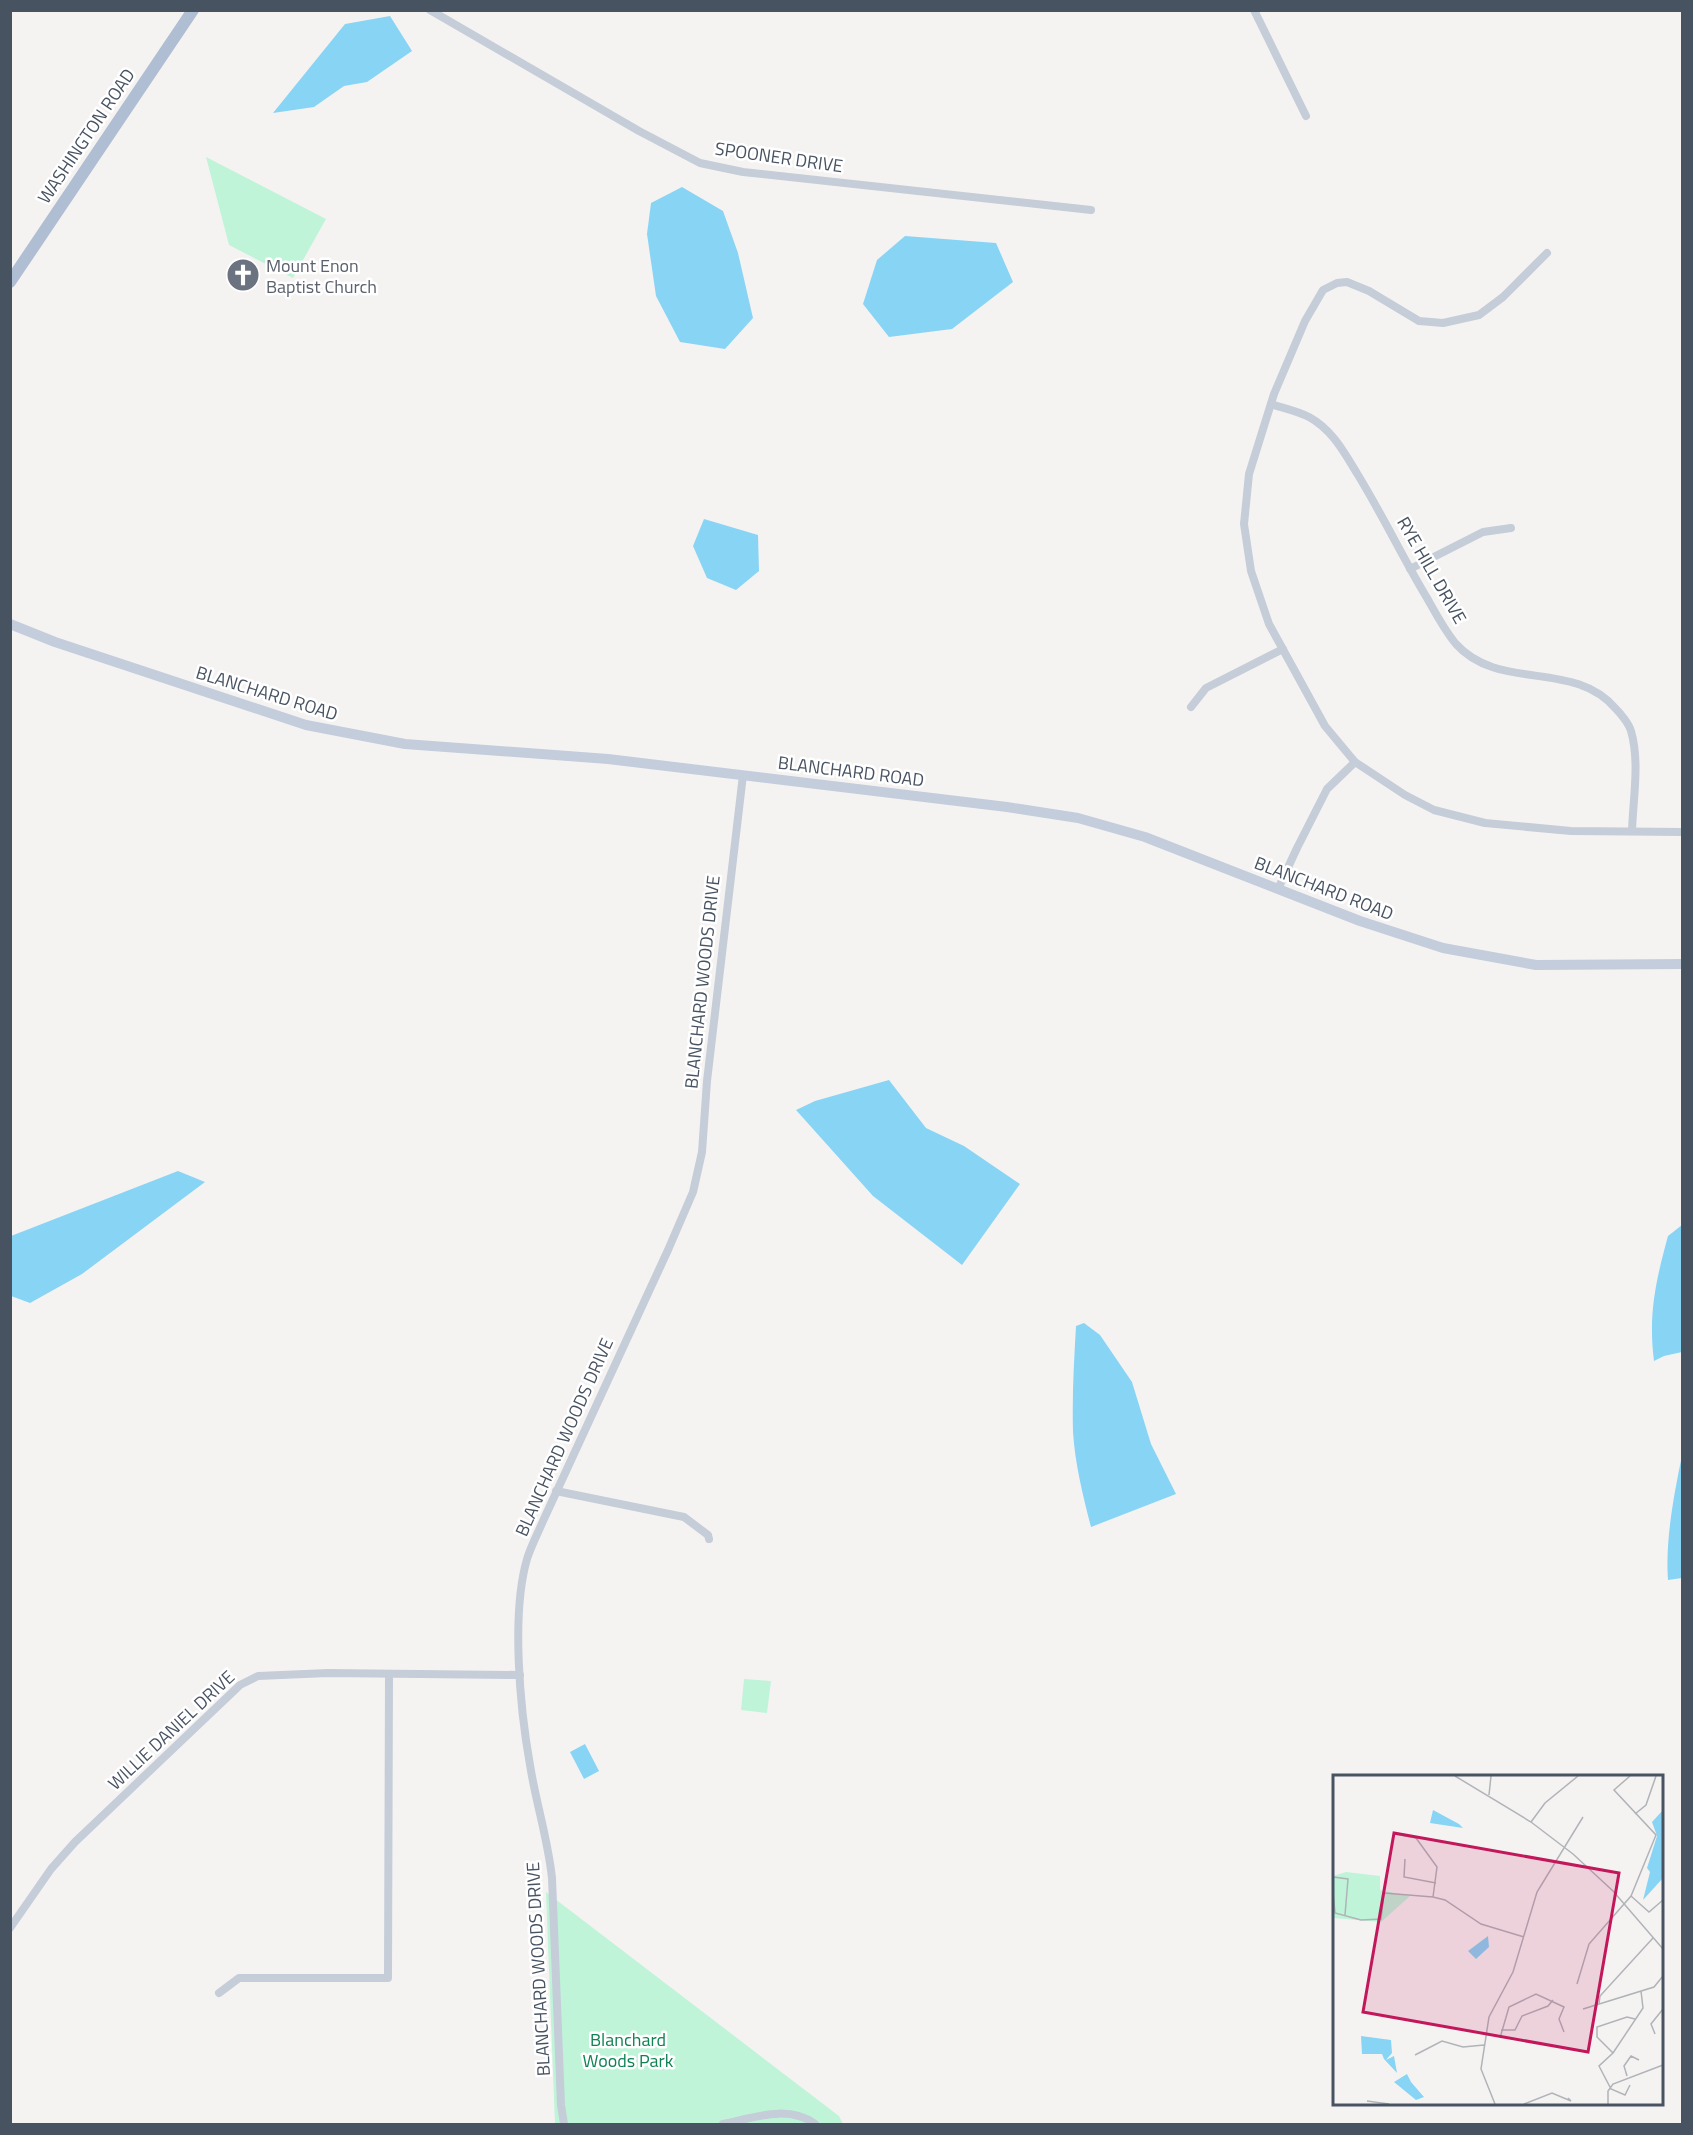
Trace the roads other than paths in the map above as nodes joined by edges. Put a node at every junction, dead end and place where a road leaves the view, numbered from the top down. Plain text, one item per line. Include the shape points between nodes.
1 (193, 10) edge
2 (430, 10) edge
3 (1254, 10) edge
4 (1306, 116) dead end
5 (1091, 210) dead end
6 (1547, 254) dead end
7 (10, 282) edge
8 (1270, 404) junction
9 (1511, 528) dead end
10 (1410, 569) junction
11 (10, 624) edge
12 (1283, 649) junction
13 (1191, 708) dead end
14 (1355, 762) junction
15 (743, 775) junction
16 (1632, 831) junction
17 (1683, 832) edge
18 (1278, 889) junction
19 (1683, 964) edge
20 (556, 1491) junction
21 (709, 1539) dead end
22 (389, 1674) junction
23 (519, 1675) junction
24 (10, 1928) edge
25 (219, 1993) dead end
26 (564, 2124) edge
27 (723, 2124) edge
28 (815, 2124) edge

1 - 7 main road, WASHINGTON ROAD
2 - 5 street, SPOONER DRIVE via 700,163 743,172
3 - 4 street
6 - 8 street via 1479,315 1443,323 1419,321 1369,291 1336,282 1323,290 1305,321
8 - 10 street, RYE HILL DRIVE via 1310,417 1337,440
8 - 12 street via 1249,474 1244,524 1251,571 1269,624
9 - 10 street via 1483,532
10 - 16 street, RYE HILL DRIVE via 1445,629 1475,661 1505,673 1583,685 1616,707 1631,729 1635,756
11 - 15 street, BLANCHARD ROAD via 306,725 405,744 608,759
12 - 13 street via 1206,688
12 - 14 street via 1325,726
14 - 16 street via 1434,810 1475,821 1571,831
14 - 18 street via 1327,789
15 - 18 street, BLANCHARD ROAD via 1078,818 1145,837
15 - 20 street, BLANCHARD WOODS DRIVE via 702,1152 693,1192
16 - 17 street
18 - 19 street, BLANCHARD ROAD via 1443,948 1536,965
20 - 21 street via 684,1517
20 - 23 street, BLANCHARD WOODS DRIVE via 527,1560 520,1602
22 - 23 street, WILLIE DANIEL DRIVE
22 - 24 street, WILLIE DANIEL DRIVE via 258,1676 240,1685 75,1842
22 - 25 street via 388,1978 239,1978
23 - 26 street, BLANCHARD WOODS DRIVE via 530,1766 552,1878
27 - 28 street via 785,2113

